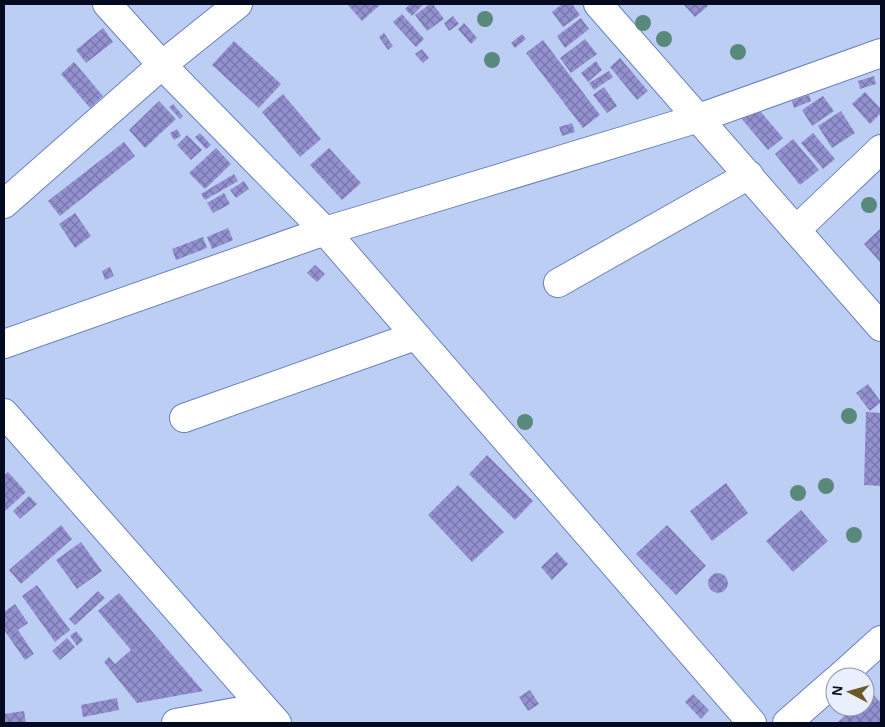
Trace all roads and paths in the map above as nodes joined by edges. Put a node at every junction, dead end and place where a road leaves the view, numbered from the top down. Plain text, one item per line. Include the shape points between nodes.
1 (107, 4) edge
2 (238, 4) edge
3 (598, 4) edge
4 (881, 53) edge
5 (162, 65) junction
6 (699, 118) junction
7 (881, 149) edge
8 (748, 175) junction
9 (4, 204) edge
10 (796, 230) junction
11 (325, 231) junction
12 (558, 283) dead end
13 (881, 327) edge
14 (415, 336) junction
15 (4, 344) edge
16 (4, 413) edge
17 (184, 418) dead end
18 (881, 640) edge
19 (851, 667) edge
20 (825, 690) edge
21 (261, 718) edge
22 (176, 723) edge
23 (752, 723) edge
24 (787, 723) edge

1 - 5 street
2 - 5 street
3 - 6 street
4 - 6 street
5 - 9 street
5 - 11 street
6 - 8 street
6 - 11 street
7 - 10 street
8 - 10 street
8 - 12 street
10 - 13 street
11 - 14 street
11 - 15 street
14 - 17 street
14 - 23 street
16 - 21 street
18 - 19 street
20 - 24 street
21 - 22 street

